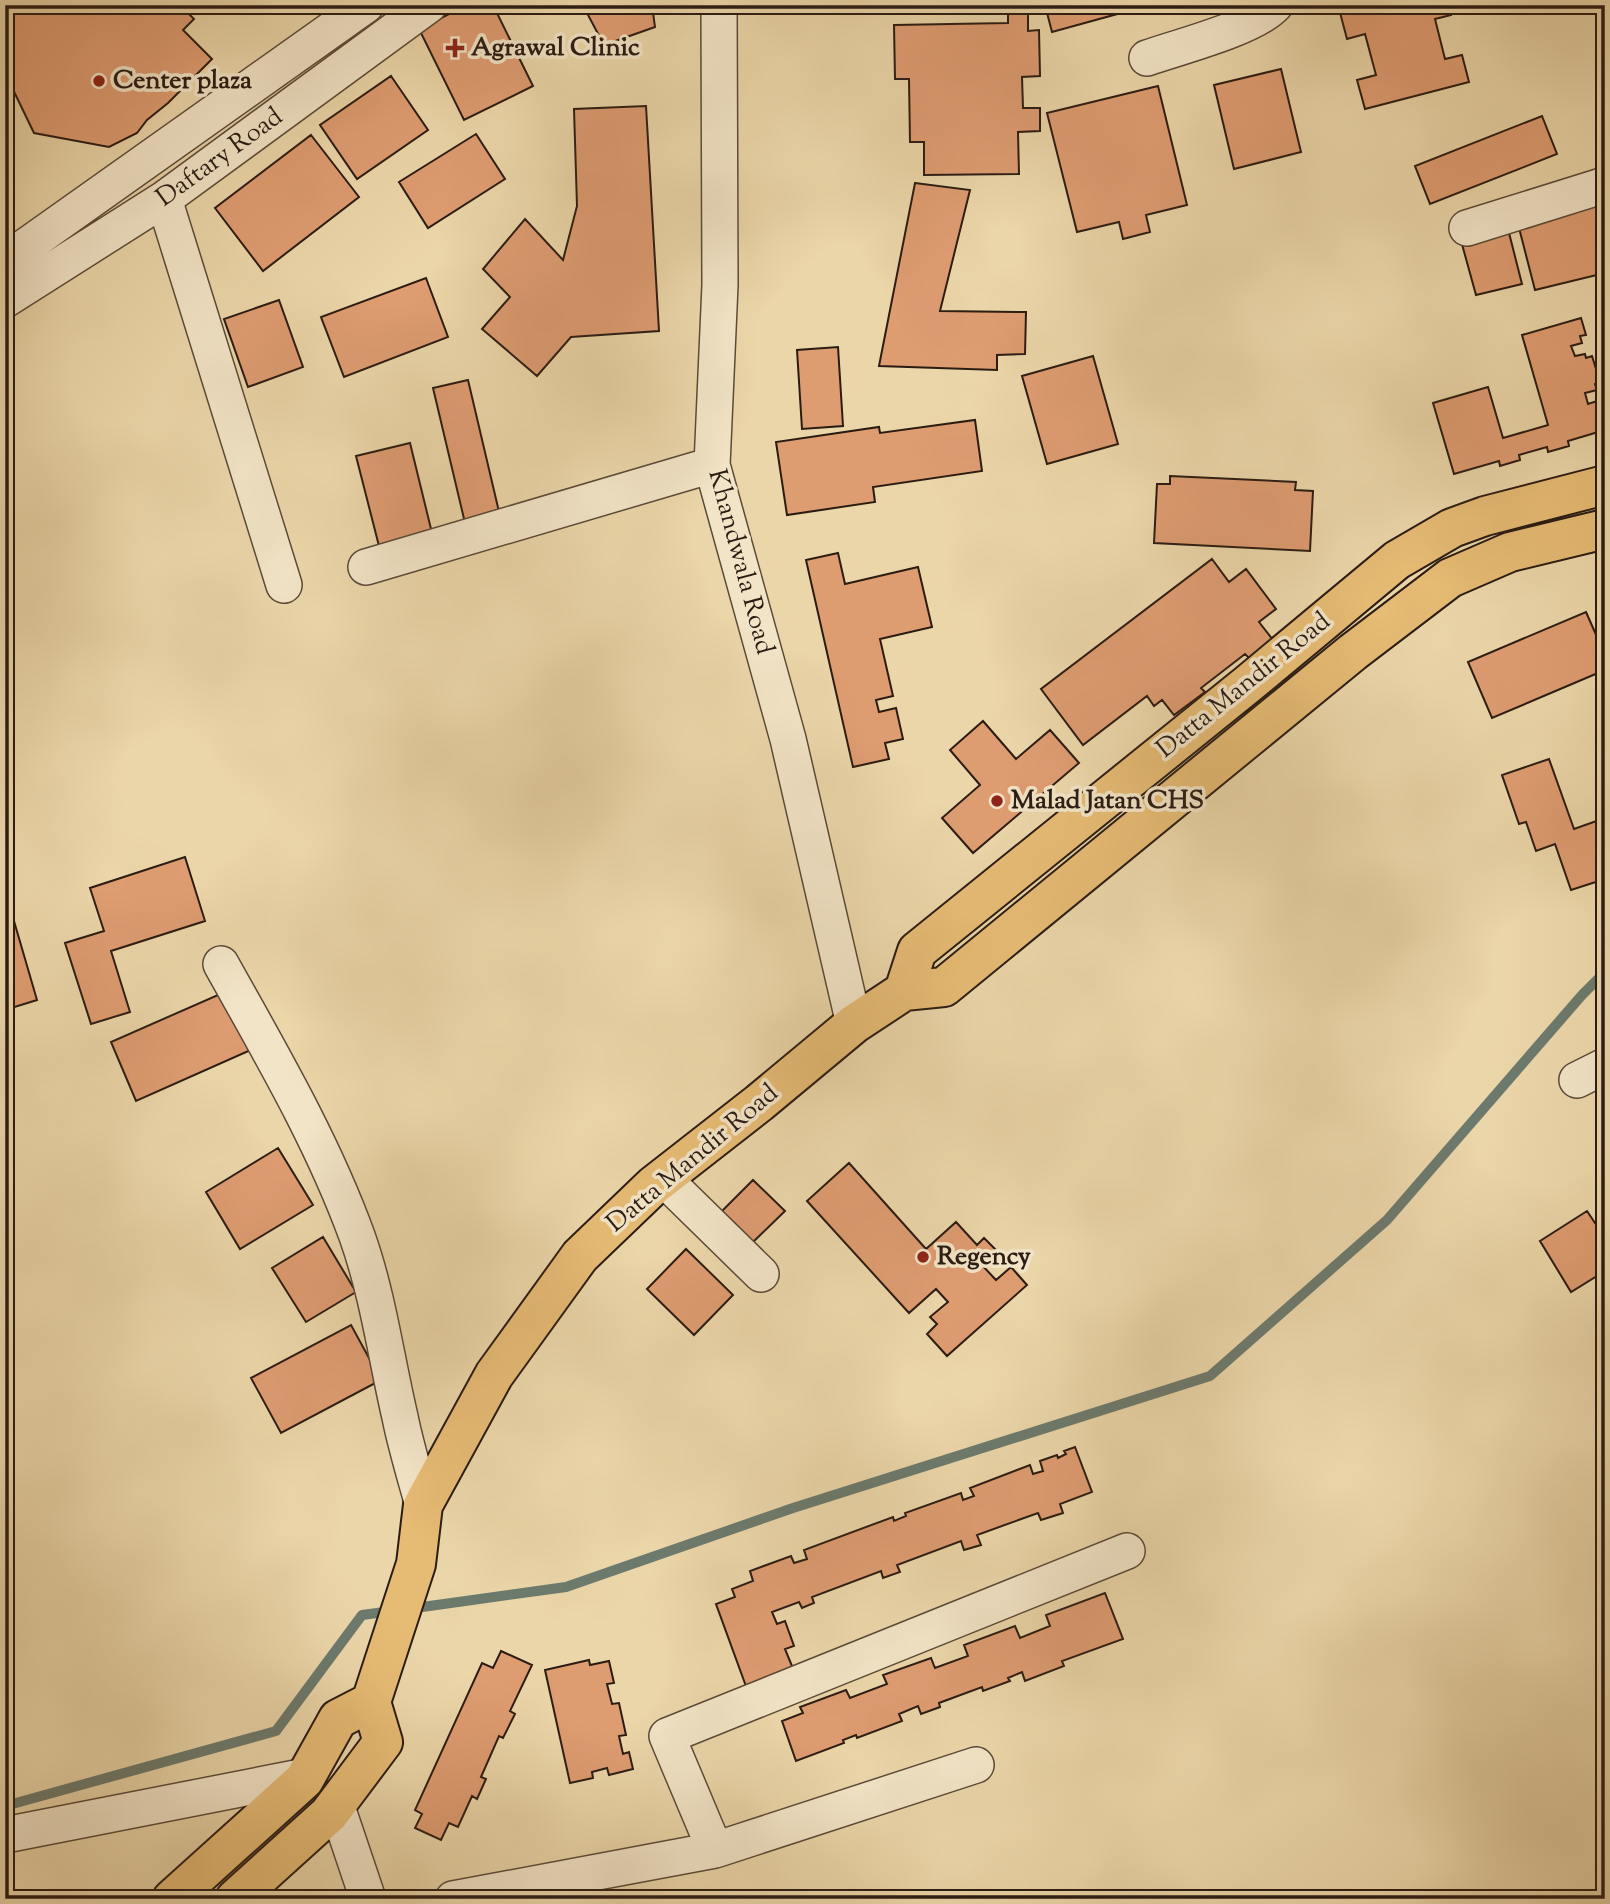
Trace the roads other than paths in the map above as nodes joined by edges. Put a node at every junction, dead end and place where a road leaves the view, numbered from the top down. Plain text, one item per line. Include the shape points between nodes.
1 (366, 5) edge
2 (429, 5) edge
3 (719, 5) edge
4 (1275, 5) edge
5 (1147, 58) dead end
6 (1605, 185) edge
7 (164, 199) junction
8 (1466, 228) dead end
9 (5, 261) edge
10 (7, 293) edge
11 (712, 466) junction
12 (1605, 485) edge
13 (1562, 496) junction
14 (1588, 533) edge
15 (366, 567) dead end
16 (284, 585) dead end
17 (956, 920) junction
18 (985, 954) junction
19 (222, 964) dead end
20 (904, 991) junction
21 (854, 1024) junction
22 (663, 1178) junction
23 (761, 1274) dead end
24 (423, 1505) junction
25 (1127, 1551) dead end
26 (372, 1702) junction
27 (338, 1719) junction
28 (383, 1742) junction
29 (976, 1765) dead end
30 (306, 1776) junction
31 (336, 1804) junction
32 (5, 1835) edge
33 (715, 1850) junction
34 (213, 1862) junction
35 (239, 1895) edge
36 (172, 1899) edge
37 (368, 1899) edge
38 (453, 1899) edge

1 - 9 street
2 - 7 street, Daftary Road
3 - 11 street, Khandwala Road via 720,285
4 - 5 street via 1245,24
6 - 8 street
7 - 10 street, Daftary Road
7 - 16 street
11 - 15 street
11 - 21 street, Khandwala Road via 788,739
12 - 13 main road, Datta Mandir Road
13 - 14 main road
13 - 17 main road, Datta Mandir Road via 1452,528 1397,560
14 - 18 main road, Datta Mandir Road via 1510,552 1450,578
17 - 18 main road
17 - 20 main road, Datta Mandir Road via 917,951
18 - 20 main road, Datta Mandir Road via 944,987
19 - 24 street via 330,1168 357,1237 377,1303 400,1420
20 - 21 main road, Datta Mandir Road
21 - 22 main road, Datta Mandir Road
22 - 23 street
22 - 24 main road, Datta Mandir Road via 580,1256 494,1375
24 - 26 main road, Datta Mandir Road via 416,1564
25 - 33 street via 667,1736
26 - 27 main road
26 - 28 main road
27 - 28 main road
27 - 30 main road
28 - 31 main road
29 - 33 street
30 - 32 street
30 - 34 main road
31 - 35 main road
31 - 37 street
33 - 38 street
34 - 35 main road
34 - 36 main road

